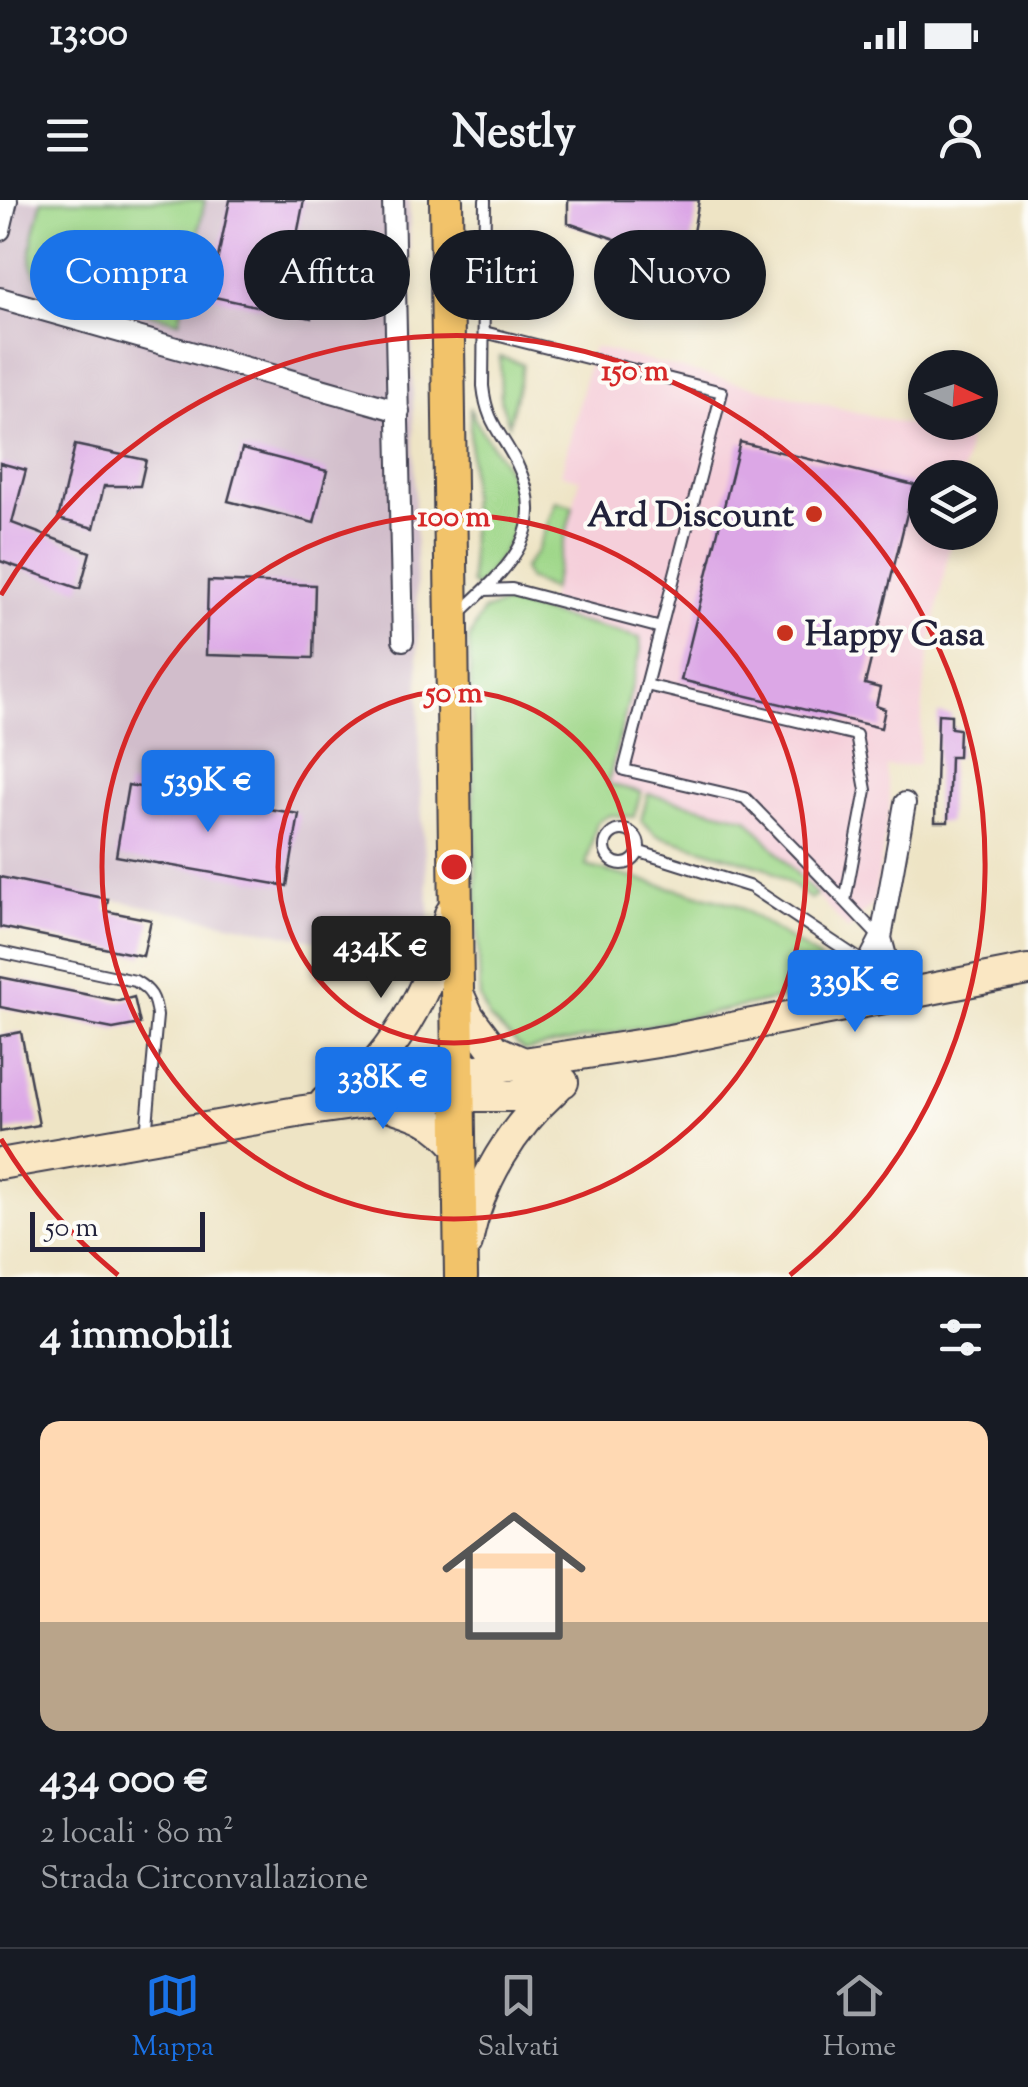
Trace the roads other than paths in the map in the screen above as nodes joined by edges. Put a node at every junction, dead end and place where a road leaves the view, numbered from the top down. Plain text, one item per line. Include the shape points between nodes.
1 (7, 200) edge
2 (394, 200) edge
3 (446, 200) edge
4 (485, 200) edge
5 (0, 230) edge
6 (0, 298) edge
7 (484, 332) junction
8 (398, 412) junction
9 (485, 590) junction
10 (453, 620) junction
11 (661, 628) junction
12 (402, 640) dead end
13 (646, 685) junction
14 (905, 803) dead end
15 (640, 852) dead end
16 (456, 892) junction
17 (846, 901) junction
18 (881, 938) junction
19 (0, 952) edge
20 (868, 965) junction
21 (1028, 970) edge
22 (457, 991) junction
23 (897, 997) junction
24 (845, 1007) junction
25 (670, 1040) junction
26 (524, 1063) junction
27 (563, 1082) junction
28 (458, 1083) junction
29 (348, 1092) junction
30 (379, 1102) junction
31 (304, 1110) junction
32 (146, 1136) junction
33 (459, 1148) junction
34 (0, 1164) edge
35 (461, 1274) edge

1 - 5 street
2 - 8 street
3 - 10 main road
4 - 7 lane
6 - 8 street
7 - 9 lane via 486,414 522,477 528,510 517,555
7 - 11 lane via 722,392
8 - 12 street
9 - 10 lane
9 - 11 lane via 512,589
10 - 16 main road
11 - 13 lane
13 - 17 lane via 624,770 745,798
13 - 17 lane via 856,735 866,790
14 - 18 street
15 - 20 lane via 751,887
16 - 22 main road
16 - 29 main road via 430,979 373,1067
17 - 18 lane
18 - 20 street
18 - 23 street
19 - 32 lane via 146,988 157,1016
20 - 24 street
21 - 23 main road
22 - 26 main road via 494,1050
22 - 28 main road
23 - 24 main road
24 - 25 main road
25 - 26 main road
25 - 27 main road
26 - 28 main road
27 - 28 main road via 512,1096
27 - 35 main road via 513,1134 480,1195
28 - 29 main road via 407,1074
28 - 30 main road
28 - 33 main road
29 - 31 main road
30 - 31 main road
30 - 33 main road via 420,1114
31 - 32 main road
32 - 34 main road
33 - 35 main road

